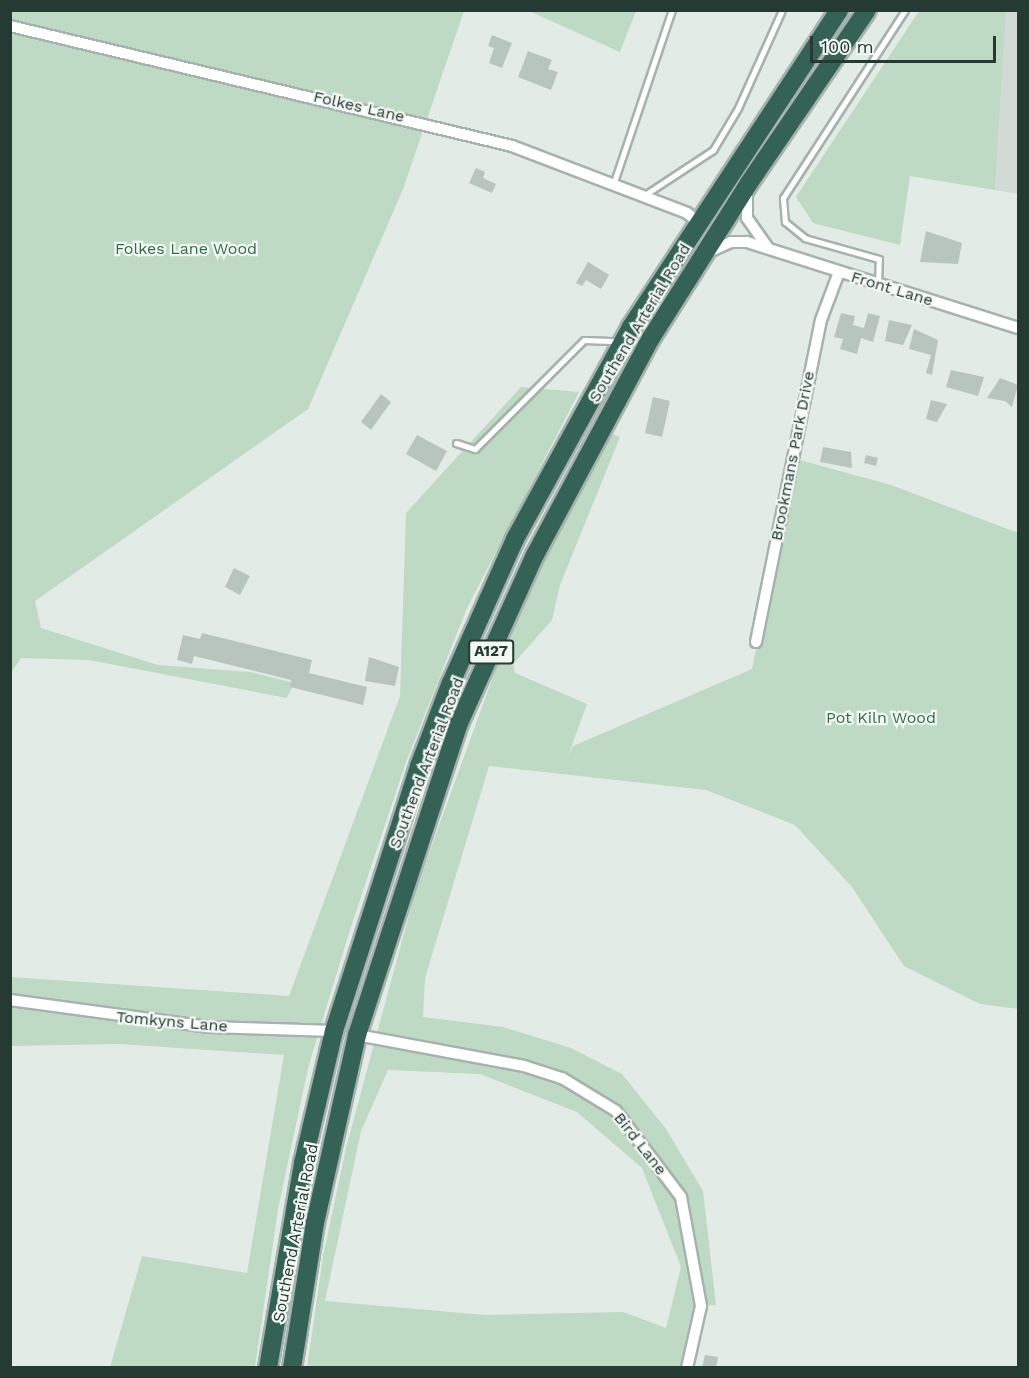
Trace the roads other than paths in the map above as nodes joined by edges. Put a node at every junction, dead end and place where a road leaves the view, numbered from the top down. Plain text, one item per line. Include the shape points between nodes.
1 (672, 10) edge
2 (782, 10) edge
3 (839, 10) edge
4 (867, 10) edge
5 (905, 10) edge
6 (10, 27) edge
7 (749, 183) junction
8 (613, 186) junction
9 (642, 197) junction
10 (697, 221) junction
11 (767, 248) junction
12 (693, 270) junction
13 (839, 272) junction
14 (878, 286) junction
15 (1018, 328) edge
16 (622, 342) junction
17 (456, 443) dead end
18 (756, 642) dead end
19 (10, 1000) edge
20 (334, 1032) junction
21 (357, 1035) junction
22 (268, 1368) edge
23 (292, 1368) edge
24 (687, 1368) edge

1 - 8 lane
2 - 9 lane via 738,108 713,150
3 - 10 highway, Southend Arterial Road / A127
4 - 7 highway, Southend Arterial Road / A127
5 - 14 lane via 783,198 785,222 806,238 879,259
6 - 8 street, Folkes Lane via 428,123 512,146
7 - 11 street via 747,218
7 - 12 highway, Southend Arterial Road / A127
8 - 9 street, Folkes Lane
9 - 10 street, Folkes Lane
10 - 16 highway, Southend Arterial Road / A127
11 - 12 street, Front Lane via 739,241 723,244
11 - 13 street, Front Lane
12 - 21 highway, Southend Arterial Road / A127 via 571,483 459,723
13 - 14 street, Front Lane
13 - 18 street, Brookmans Park Drive via 821,320
14 - 15 street, Front Lane
16 - 17 lane via 584,340 475,449
16 - 20 highway, Southend Arterial Road / A127 via 515,539 450,685 419,766
19 - 20 street, Tomkyns Lane via 209,1027
20 - 22 highway, Southend Arterial Road / A127 via 303,1162
21 - 23 highway, Southend Arterial Road / A127 via 315,1223
21 - 24 street, Bird Lane via 524,1066 562,1078 616,1111 681,1197 701,1306

